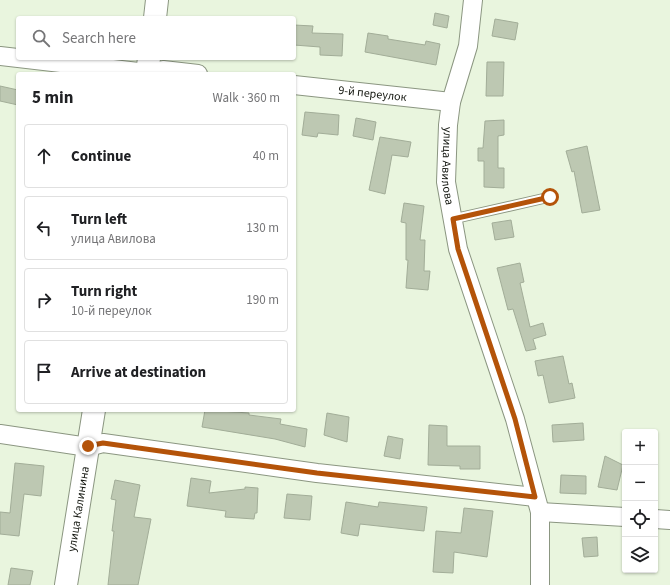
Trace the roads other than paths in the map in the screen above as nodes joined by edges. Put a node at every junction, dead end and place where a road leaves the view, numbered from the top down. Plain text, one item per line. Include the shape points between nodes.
1 (157, 0) edge
2 (473, 0) edge
3 (154, 16) edge
4 (0, 56) edge
5 (16, 57) edge
6 (49, 60) edge
7 (147, 68) edge
8 (180, 72) edge
9 (296, 85) edge
10 (451, 102) junction
11 (550, 197) dead end
12 (453, 219) junction
13 (94, 412) edge
14 (0, 434) edge
15 (88, 446) junction
16 (537, 504) junction
17 (622, 517) edge
18 (658, 519) edge
19 (670, 520) edge
20 (66, 585) edge
21 (540, 585) edge

1 - 3 main road
2 - 10 street, улица Авилова via 468,46
4 - 5 street
6 - 7 street
7 - 8 street
9 - 10 street, 9-й переулок
10 - 12 street, улица Авилова via 446,182
11 - 12 lane
12 - 16 street, улица Авилова via 458,249 515,419
13 - 15 main road, улица Калинина
14 - 15 street
15 - 16 street via 103,443
15 - 20 main road, улица Калинина
16 - 17 street
16 - 21 street, улица Авилова
18 - 19 street

